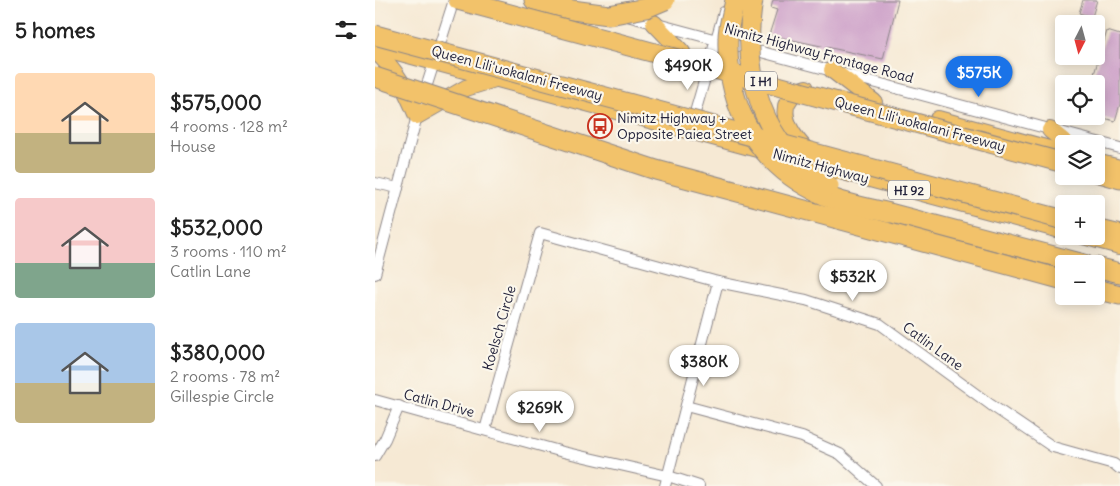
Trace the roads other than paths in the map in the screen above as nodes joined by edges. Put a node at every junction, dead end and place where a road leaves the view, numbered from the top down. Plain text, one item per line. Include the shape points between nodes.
1 (454, 0) edge
2 (458, 0) edge
3 (475, 0) edge
4 (534, 0) edge
5 (568, 0) edge
6 (665, 0) edge
7 (727, 0) edge
8 (735, 0) edge
9 (753, 0) edge
10 (654, 23) junction
11 (375, 35) edge
12 (715, 39) junction
13 (375, 46) edge
14 (375, 51) edge
15 (682, 52) junction
16 (710, 58) junction
17 (434, 61) junction
18 (832, 70) junction
19 (375, 77) edge
20 (498, 78) junction
21 (823, 89) junction
22 (874, 102) junction
23 (417, 116) junction
24 (1050, 130) junction
25 (689, 131) junction
26 (1056, 135) edge
27 (1120, 148) edge
28 (1055, 151) edge
29 (1055, 161) edge
30 (1105, 164) edge
31 (823, 167) junction
32 (1120, 168) edge
33 (1105, 175) edge
34 (1120, 179) edge
35 (375, 183) edge
36 (398, 188) junction
37 (889, 213) junction
38 (1055, 218) edge
39 (1055, 229) edge
40 (1105, 231) edge
41 (540, 233) joint
42 (1120, 235) edge
43 (1105, 242) edge
44 (1120, 246) edge
45 (1055, 256) edge
46 (1105, 269) edge
47 (1120, 273) edge
48 (375, 274) edge
49 (1055, 278) edge
50 (718, 282) junction
51 (1105, 291) edge
52 (1120, 295) edge
53 (375, 400) edge
54 (399, 406) junction
55 (686, 406) junction
56 (485, 430) junction
57 (375, 456) edge
58 (1120, 469) edge
59 (666, 481) edge
60 (699, 486) edge
61 (876, 486) edge

1 - 17 street
2 - 29 highway, Queen Liliʻuokalani Freeway / I H1, bridge
3 - 15 main road
4 - 6 highway, bridge via 609,15 646,8
5 - 10 street, Nimitz Highway Frontage Road
7 - 12 street
8 - 37 highway, bridge via 728,36 729,67 740,116 753,136 785,172 805,185 826,196
9 - 37 highway, bridge via 748,54 763,112 777,136 814,177
10 - 12 street, Nimitz Highway Frontage Road
10 - 15 main road
11 - 38 highway, Queen Liliʻuokalani Freeway, bridge
12 - 16 street
12 - 18 street, Nimitz Highway Frontage Road
13 - 17 main road, Nimitz Highway / HI 92
14 - 23 main road via 403,81
15 - 16 main road
16 - 21 main road
16 - 25 street
17 - 20 main road, Nimitz Highway / HI 92
17 - 23 street
18 - 22 main road
18 - 24 street, Nimitz Highway Frontage Road
19 - 49 highway, bridge via 656,170
20 - 23 main road via 466,88
20 - 25 main road, Nimitz Highway / HI 92
21 - 22 main road
21 - 31 main road via 801,88 786,106 787,122 792,132
22 - 28 main road
23 - 36 street
24 - 26 main road
24 - 27 street, Nimitz Highway Frontage Road
25 - 31 main road, Nimitz Highway / HI 92
30 - 32 main road
31 - 39 main road, Nimitz Highway / HI 92
33 - 34 highway
35 - 36 street
36 - 48 street
37 - 45 highway
40 - 42 highway
41 - 50 street, Catlin Lane
41 - 56 street, Koelsch Circle
43 - 44 main road
46 - 47 highway
50 - 55 street
50 - 58 street, Catlin Lane via 806,300 879,324 1053,447 1114,464
51 - 52 highway
53 - 54 street, Catlin Drive
54 - 56 street, Catlin Drive
54 - 57 street
55 - 59 street
55 - 61 street via 802,437 840,454
56 - 59 street, Catlin Drive
59 - 60 street, Catlin Drive

